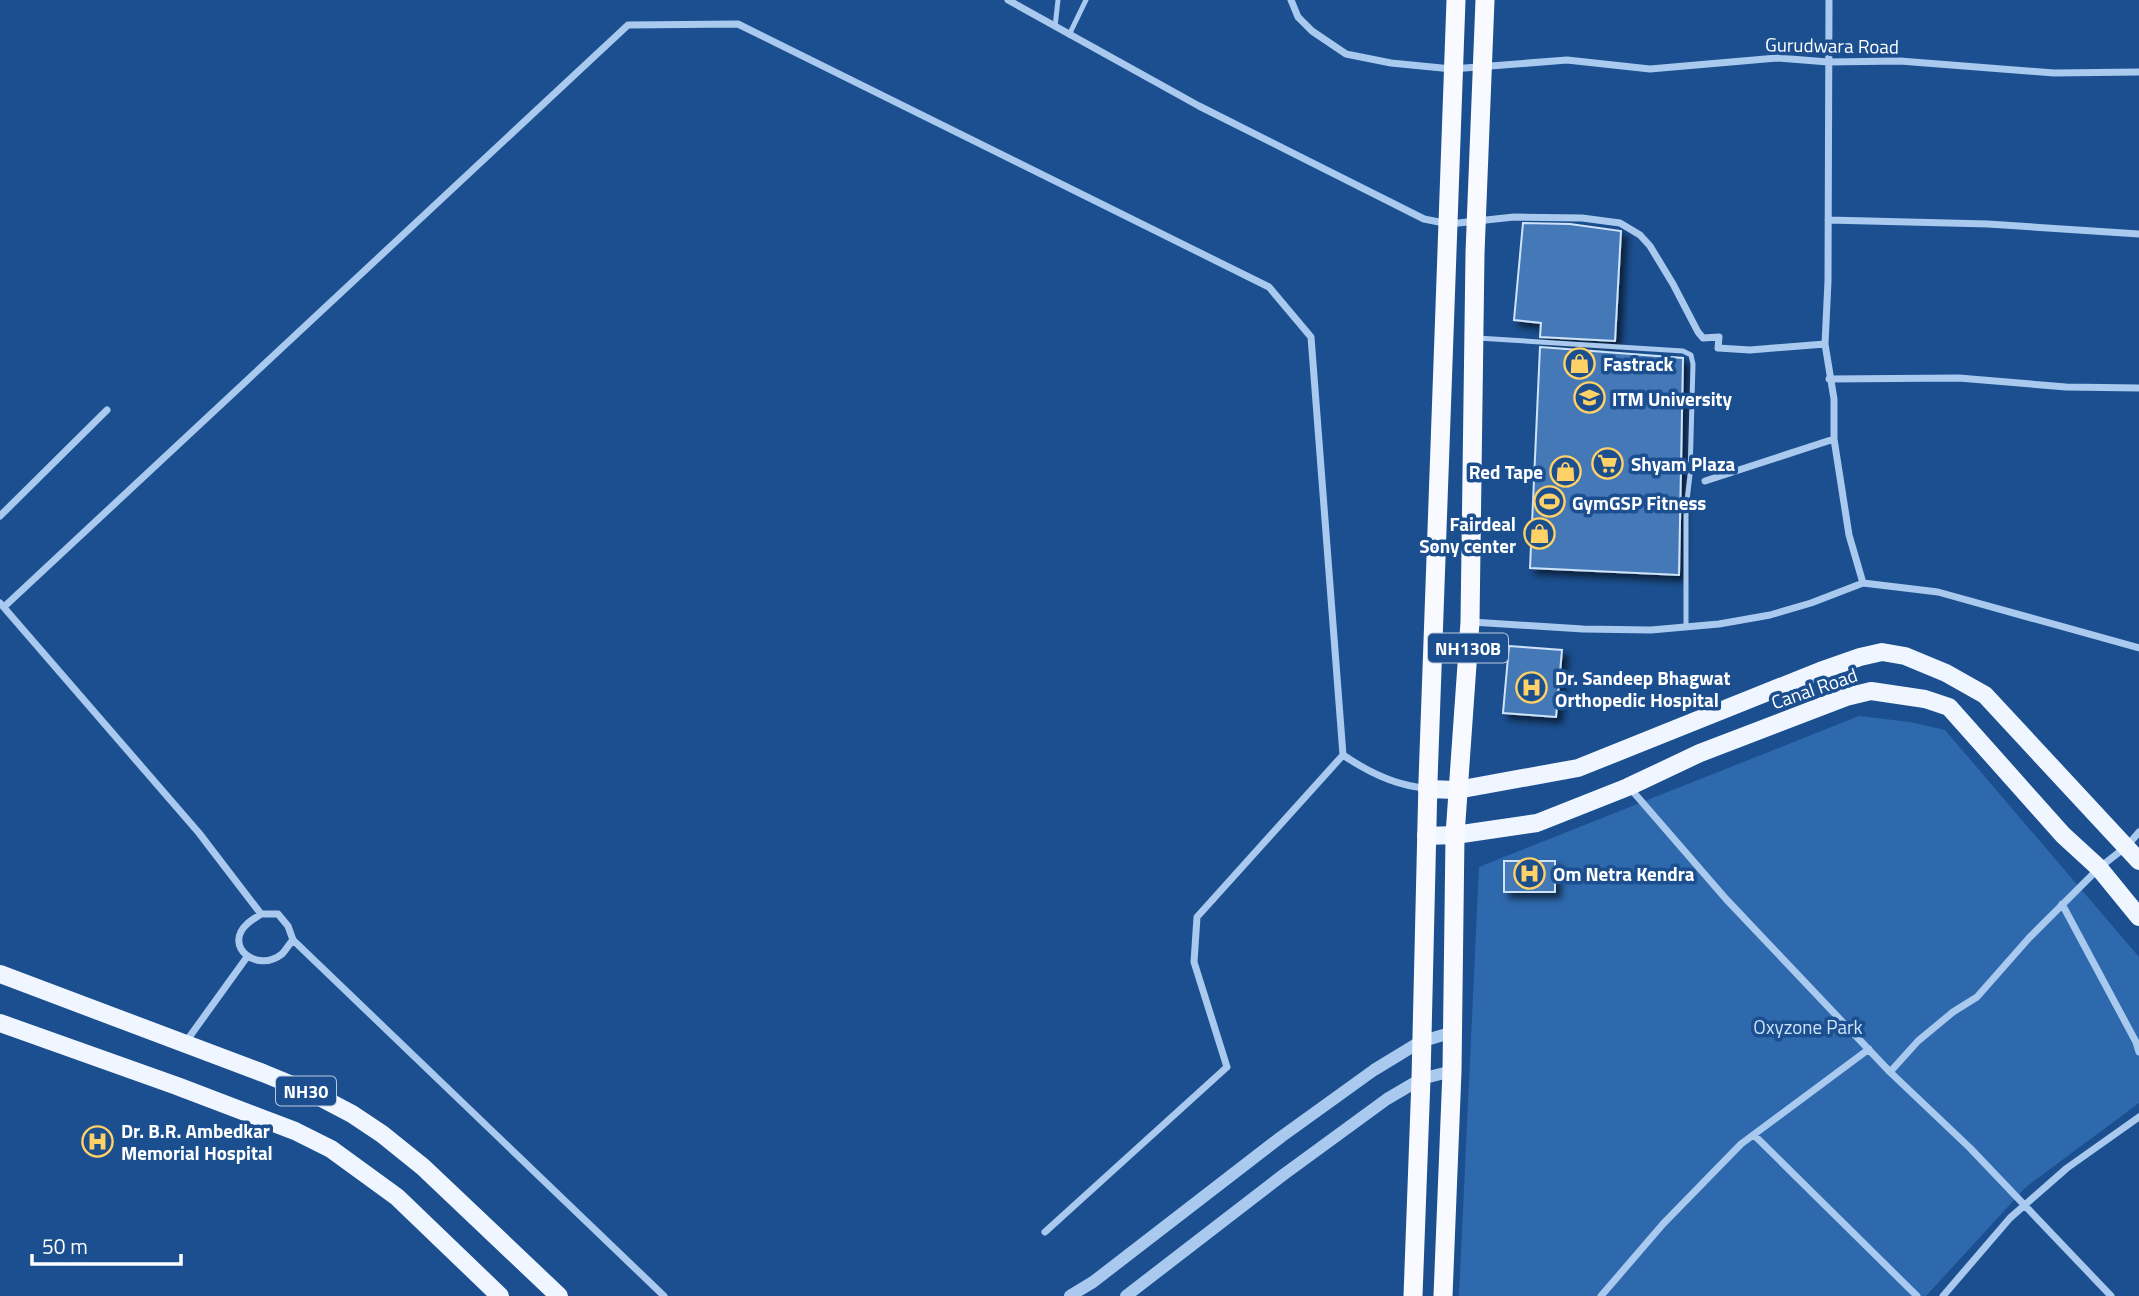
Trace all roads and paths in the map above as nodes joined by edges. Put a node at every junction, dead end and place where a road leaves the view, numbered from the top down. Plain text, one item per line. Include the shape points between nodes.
1 (1008, 0) edge
2 (1058, 0) edge
3 (1086, 0) edge
4 (1291, 0) edge
5 (1456, 0) edge
6 (1485, 0) edge
7 (1829, 0) edge
8 (1055, 27) junction
9 (1069, 35) junction
10 (1828, 62) junction
11 (1482, 67) junction
12 (1452, 69) junction
13 (2139, 72) edge
14 (1828, 220) junction
15 (1476, 221) junction
16 (1448, 224) junction
17 (2139, 234) edge
18 (1474, 337) junction
19 (1825, 344) junction
20 (1829, 379) junction
21 (2139, 388) edge
22 (107, 410) dead end
23 (1834, 439) junction
24 (1704, 481) dead end
25 (0, 516) edge
26 (1863, 583) junction
27 (2, 605) edge
28 (1470, 622) junction
29 (1686, 626) junction
30 (2139, 648) edge
31 (1343, 755) junction
32 (1628, 787) junction
33 (1427, 789) junction
34 (1457, 790) junction
35 (1455, 835) junction
36 (1426, 836) junction
37 (2133, 839) edge
38 (2139, 861) edge
39 (2099, 868) junction
40 (2063, 904) junction
41 (261, 914) junction
42 (2139, 917) edge
43 (293, 940) junction
44 (247, 957) junction
45 (0, 974) edge
46 (0, 1023) edge
47 (1453, 1032) junction
48 (1420, 1042) junction
49 (184, 1043) junction
50 (1869, 1049) junction
51 (2139, 1052) edge
52 (1452, 1071) junction
53 (1890, 1072) junction
54 (1421, 1079) junction
55 (2139, 1116) edge
56 (1754, 1135) junction
57 (2025, 1205) junction
58 (1045, 1231) dead end
59 (500, 1296) edge
60 (559, 1296) edge
61 (664, 1296) edge
62 (1070, 1296) edge
63 (1126, 1296) edge
64 (1413, 1296) edge
65 (1443, 1296) edge
66 (1601, 1296) edge
67 (1917, 1296) edge
68 (1943, 1296) edge
69 (2111, 1296) edge

1 - 8 street
2 - 8 lane
3 - 9 lane
4 - 12 street, Gurudwara Road via 1298,17 1312,31 1346,54
5 - 12 highway, NH130B
6 - 11 highway, NH130B
7 - 10 street
8 - 9 street
9 - 16 street via 1403,210
10 - 11 street, Gurudwara Road via 1777,58 1650,69 1567,61
10 - 13 street, Gurudwara Road
10 - 14 street
11 - 12 street, Gurudwara Road
11 - 15 highway, NH130B
12 - 16 highway, NH130B
14 - 17 street
14 - 19 street
15 - 16 street
15 - 18 highway, NH130B
15 - 19 street via 1514,217 1620,223 1650,246 1698,332 1703,338 1719,337 1718,348 1786,349
16 - 33 highway, NH130B
18 - 28 highway, NH130B
18 - 29 lane via 1691,355
19 - 20 street
20 - 21 street via 1958,378
20 - 23 street
22 - 25 street
23 - 24 street
23 - 26 street via 1849,535
26 - 29 street via 1770,615
26 - 30 street via 1938,592
27 - 31 street via 628,25 738,24 1269,287 1311,337
27 - 41 street via 199,833
28 - 29 street via 1611,630
28 - 34 highway, NH130B
31 - 33 street via 1406,787
31 - 58 street via 1197,917 1194,962 1227,1067
32 - 35 main road, Canal Road via 1537,822
32 - 39 main road, Canal Road via 1700,753 1846,697 1871,691 1895,693 1949,707 2063,835
32 - 50 street via 1726,899
33 - 34 main road, Canal Road
33 - 36 highway, NH130B
34 - 35 highway, NH130B
34 - 37 main road, Canal Road via 1578,768 1820,671 1882,652 1926,664 1985,695
35 - 36 main road, Canal Road
35 - 47 highway, NH130B
36 - 48 highway, NH130B
37 - 38 main road, Canal Road
37 - 39 street
39 - 40 street
39 - 42 main road, Canal Road
40 - 51 street
40 - 53 street via 1977,997 1918,1041
41 - 43 street via 278,914
41 - 44 street via 245,925 240,935 240,947
43 - 44 street via 281,954 262,962
43 - 61 street
44 - 49 street
45 - 49 main road, NH30
46 - 59 main road, NH30 via 177,1086 331,1149 397,1197
47 - 48 street
47 - 52 highway, NH130B
48 - 54 highway, NH130B
48 - 62 street via 1332,1099
49 - 60 main road, NH30 via 314,1094 382,1134
50 - 53 street
50 - 56 street
52 - 54 street
52 - 65 highway, NH130B
53 - 57 street
54 - 63 street via 1326,1143
54 - 64 highway, NH130B
55 - 57 street
56 - 66 street via 1663,1224
56 - 67 street
57 - 68 street
57 - 69 street

